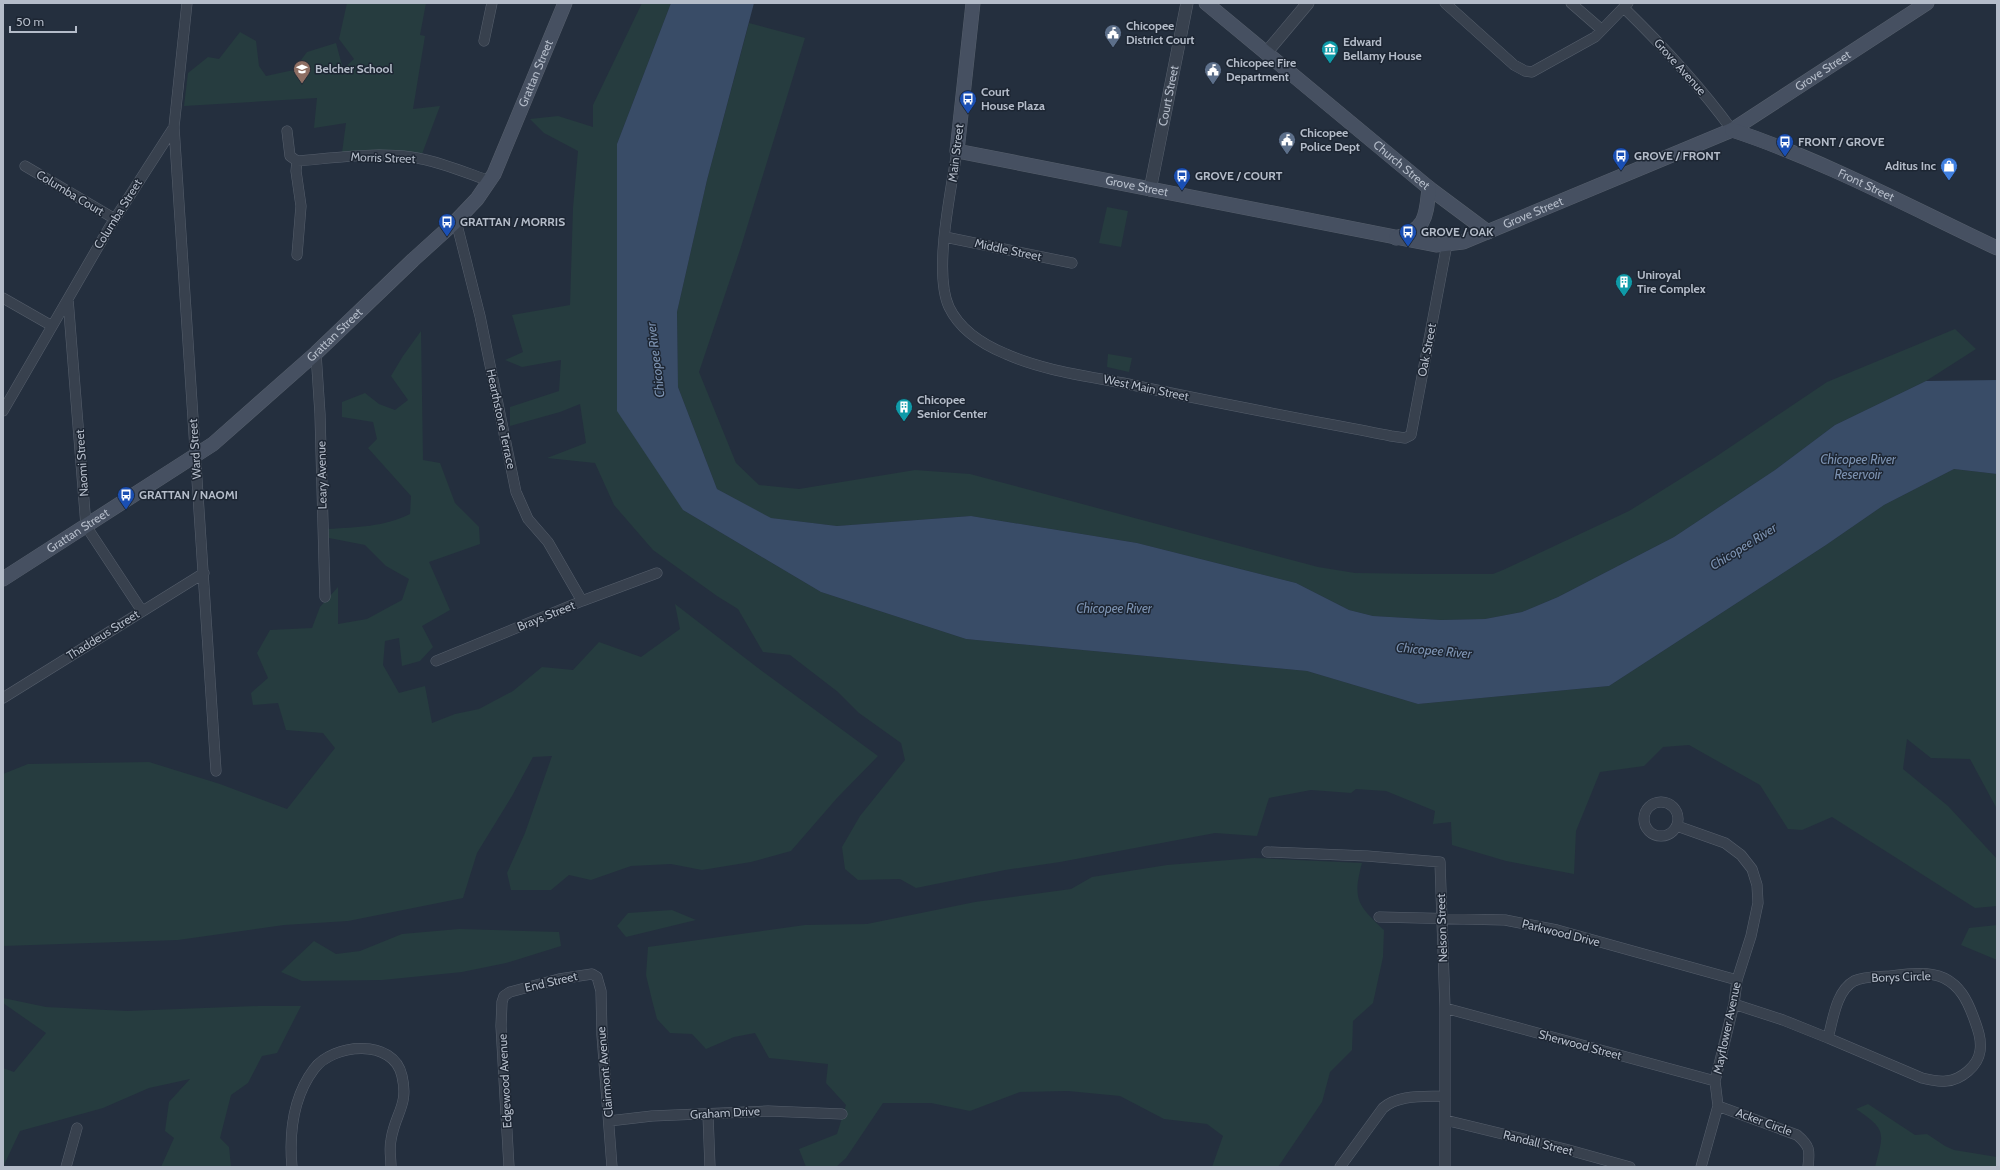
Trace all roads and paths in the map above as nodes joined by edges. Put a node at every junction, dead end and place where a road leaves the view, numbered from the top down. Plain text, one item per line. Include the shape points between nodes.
1 (187, 3) edge
2 (492, 3) edge
3 (565, 3) edge
4 (973, 3) edge
5 (1187, 3) edge
6 (1206, 3) edge
7 (1308, 3) edge
8 (1445, 3) edge
9 (1571, 3) edge
10 (1927, 3) edge
11 (1626, 5) edge
12 (1602, 30) junction
13 (484, 41) dead end
14 (1266, 53) junction
15 (174, 127) junction
16 (1732, 130) junction
17 (287, 131) dead end
18 (957, 151) junction
19 (297, 162) junction
20 (25, 166) dead end
21 (490, 181) junction
22 (1429, 188) junction
23 (1150, 190) junction
24 (115, 219) junction
25 (456, 221) junction
26 (1488, 232) junction
27 (945, 237) junction
28 (1394, 238) junction
29 (1447, 244) junction
30 (1997, 248) edge
31 (297, 255) dead end
32 (1072, 262) dead end
33 (943, 279) joint
34 (3, 298) edge
35 (68, 299) junction
36 (52, 326) junction
37 (316, 353) junction
38 (3, 411) edge
39 (1391, 436) joint
40 (195, 456) junction
41 (86, 526) junction
42 (204, 573) junction
43 (657, 573) dead end
44 (3, 579) edge
45 (325, 597) dead end
46 (582, 601) junction
47 (142, 611) junction
48 (436, 661) dead end
49 (3, 698) edge
50 (216, 771) dead end
51 (1677, 826) dead end
52 (1267, 852) dead end
53 (1379, 918) dead end
54 (1441, 918) junction
55 (597, 977) joint
56 (1737, 980) junction
57 (504, 996) joint
58 (1734, 1004) junction
59 (1445, 1008) junction
60 (1828, 1038) junction
61 (1715, 1081) junction
62 (1444, 1096) junction
63 (1718, 1106) junction
64 (842, 1114) dead end
65 (708, 1115) junction
66 (1446, 1120) junction
67 (609, 1121) junction
68 (77, 1128) dead end
69 (66, 1167) edge
70 (292, 1167) edge
71 (391, 1167) edge
72 (509, 1167) edge
73 (612, 1167) edge
74 (710, 1167) edge
75 (1340, 1167) edge
76 (1445, 1167) edge
77 (1630, 1167) edge
78 (1701, 1167) edge
79 (1808, 1167) edge

1 - 15 street, Columba Street
2 - 13 street
3 - 21 main road, Grattan Street via 504,154
4 - 18 main road, Main Street
5 - 23 street, Court Street
6 - 14 main road, Church Street
7 - 14 street
8 - 12 street via 1514,65 1525,71 1532,72 1595,37
9 - 12 street
10 - 16 main road, Grove Street
11 - 12 street
11 - 16 street, Grove Avenue via 1714,104
14 - 22 main road, Church Street
15 - 24 street, Columba Street
15 - 40 street, Ward Street
16 - 26 main road, Grove Street
16 - 30 main road, Front Street via 1821,165
17 - 19 street via 290,156
18 - 23 main road, Grove Street
18 - 27 street, Main Street
19 - 21 street, Morris Street via 347,157 410,157
19 - 31 street via 300,206
20 - 24 street, Columba Court
21 - 25 main road, Grattan Street
22 - 26 main road, Church Street
22 - 28 main road via 1426,213 1421,224 1411,233
23 - 28 main road, Grove Street
24 - 35 street, Columba Street
25 - 37 main road, Grattan Street
25 - 46 street, Hearthstone Terrace via 480,316 516,492 528,519 548,542
26 - 29 main road, Grove Street via 1463,242
27 - 32 street, Middle Street
27 - 33 street, Main Street
28 - 29 main road, Grove Street via 1426,244
29 - 39 street, Oak Street via 1410,435 1406,438
33 - 39 street, West Main Street via 949,307 964,328 988,345 1019,360 1198,399
34 - 36 street
35 - 36 street, Columba Street
35 - 41 street, Naomi Street
36 - 38 street, Columba Street
37 - 40 main road, Grattan Street via 213,444
37 - 45 street, Leary Avenue
40 - 41 main road, Grattan Street
40 - 42 street, Ward Street
41 - 44 main road, Grattan Street
41 - 47 street, Naomi Street
42 - 47 street, Thaddeus Street
42 - 50 street, Ward Street
43 - 46 street, Brays Street
46 - 48 street, Brays Street
47 - 49 street, Thaddeus Street
51 - 56 street, Mayflower Avenue via 1725,843 1741,855 1752,869 1757,885 1758,903
52 - 54 street, Nelson Street via 1440,862
53 - 54 street, Parkwood Drive
54 - 56 street, Parkwood Drive via 1504,920 1557,930
54 - 59 street, Nelson Street
55 - 57 street, End Street via 592,974 559,979 510,992
55 - 67 street, Clairmont Avenue via 601,991
56 - 58 street, Mayflower Avenue
57 - 72 street, Edgewood Avenue via 501,1026
58 - 60 street, Borys Circle
58 - 61 street, Mayflower Avenue
59 - 61 street, Sherwood Street
59 - 62 street, Nelson Street
60 - 60 street, Borys Circle via 1839,1000 1853,982 1876,977 1928,974 1953,983 1962,992 1977,1028 1980,1052 1975,1064 1967,1072 1948,1081 1938,1082 1922,1078
61 - 63 street, Mayflower Avenue
62 - 66 street, Nelson Street
62 - 75 street via 1397,1099 1389,1103
63 - 78 street, Mayflower Avenue
63 - 79 street, Acker Circle via 1797,1135 1807,1143 1810,1154
64 - 65 street, Graham Drive via 768,1111
65 - 67 street, Graham Drive via 652,1116
65 - 74 street
66 - 76 street, Nelson Street
66 - 77 street, Randall Street
67 - 73 street, Clairmont Avenue
68 - 69 street
70 - 71 street via 292,1130 302,1089 315,1067 330,1056 362,1048 388,1055 402,1074 404,1101 390,1141

